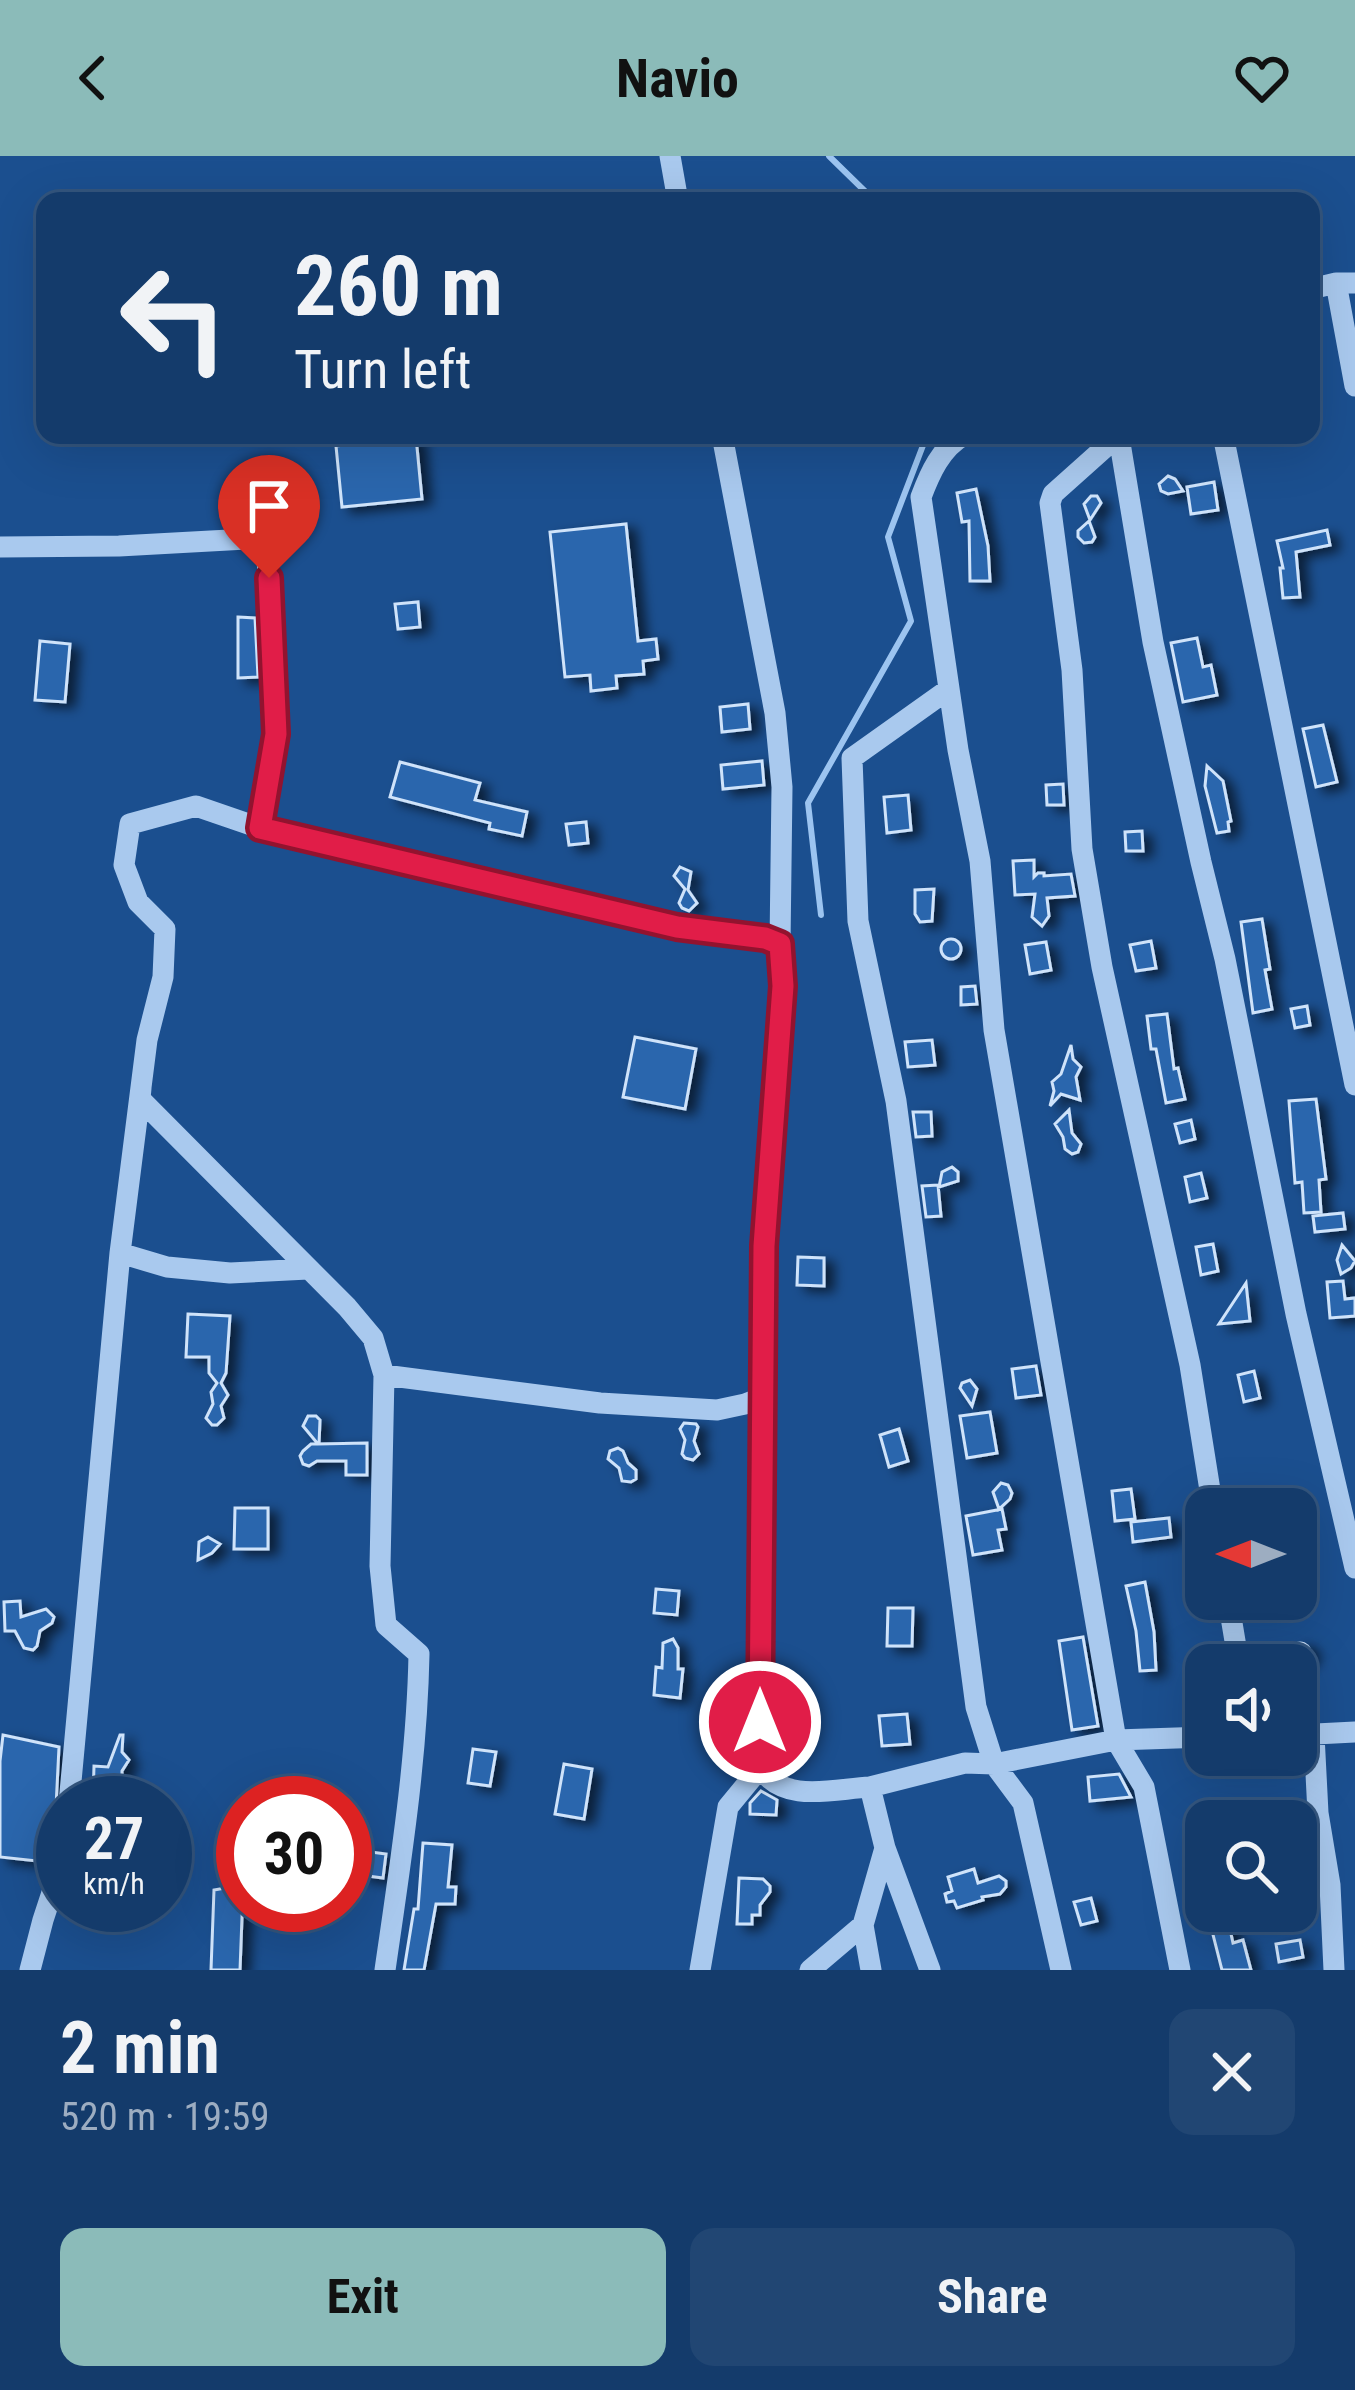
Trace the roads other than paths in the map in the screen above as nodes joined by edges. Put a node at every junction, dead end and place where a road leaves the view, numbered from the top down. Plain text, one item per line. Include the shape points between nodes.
1 (670, 156) edge
2 (676, 192) edge
3 (1346, 283) edge
4 (1355, 386) edge
5 (724, 444) edge
6 (951, 444) edge
7 (1110, 444) edge
8 (1120, 444) edge
9 (1225, 444) edge
10 (0, 547) edge
11 (949, 689) junction
12 (260, 828) junction
13 (780, 944) junction
14 (147, 1040) junction
15 (1355, 1085) edge
16 (120, 1253) junction
17 (308, 1269) junction
18 (384, 1375) junction
19 (763, 1397) junction
20 (1210, 1488) edge
21 (1355, 1568) edge
22 (1355, 1732) edge
23 (1317, 1734) edge
24 (1185, 1738) edge
25 (1116, 1741) junction
26 (994, 1764) junction
27 (760, 1768) junction
28 (72, 1776) edge
29 (1312, 1776) edge
30 (870, 1786) junction
31 (885, 1848) junction
32 (863, 1925) junction
33 (40, 1932) edge
34 (30, 1970) edge
35 (385, 1970) edge
36 (700, 1970) edge
37 (811, 1970) edge
38 (871, 1970) edge
39 (930, 1970) edge
40 (1061, 1970) edge
41 (1180, 1970) edge
42 (1334, 1970) edge

1 - 2 street
3 - 4 street
5 - 13 street via 775,713
6 - 11 street via 921,497
7 - 20 street via 1050,503 1072,670 1082,849
8 - 21 street via 1153,642
9 - 15 street
10 - 12 street via 266,538 276,734
11 - 25 street via 980,861 994,1030
11 - 26 street via 852,758 855,855 858,921 896,1101 976,1708
12 - 13 street
12 - 14 street via 196,806 130,824 124,865 138,902 166,929
13 - 19 street
14 - 16 street
14 - 17 street via 140,1100
16 - 17 street via 230,1273
16 - 28 street
17 - 18 street via 373,1338
18 - 19 street via 717,1410
18 - 35 street via 386,1625 419,1654
19 - 27 street
22 - 23 street
24 - 25 street
25 - 26 street
25 - 41 street via 1144,1787
26 - 30 street via 965,1763
26 - 40 street via 1024,1803
27 - 30 street via 795,1792
27 - 36 street via 728,1807
29 - 42 street
30 - 31 street
31 - 32 street
31 - 39 street
32 - 37 street
32 - 38 street
33 - 34 street

